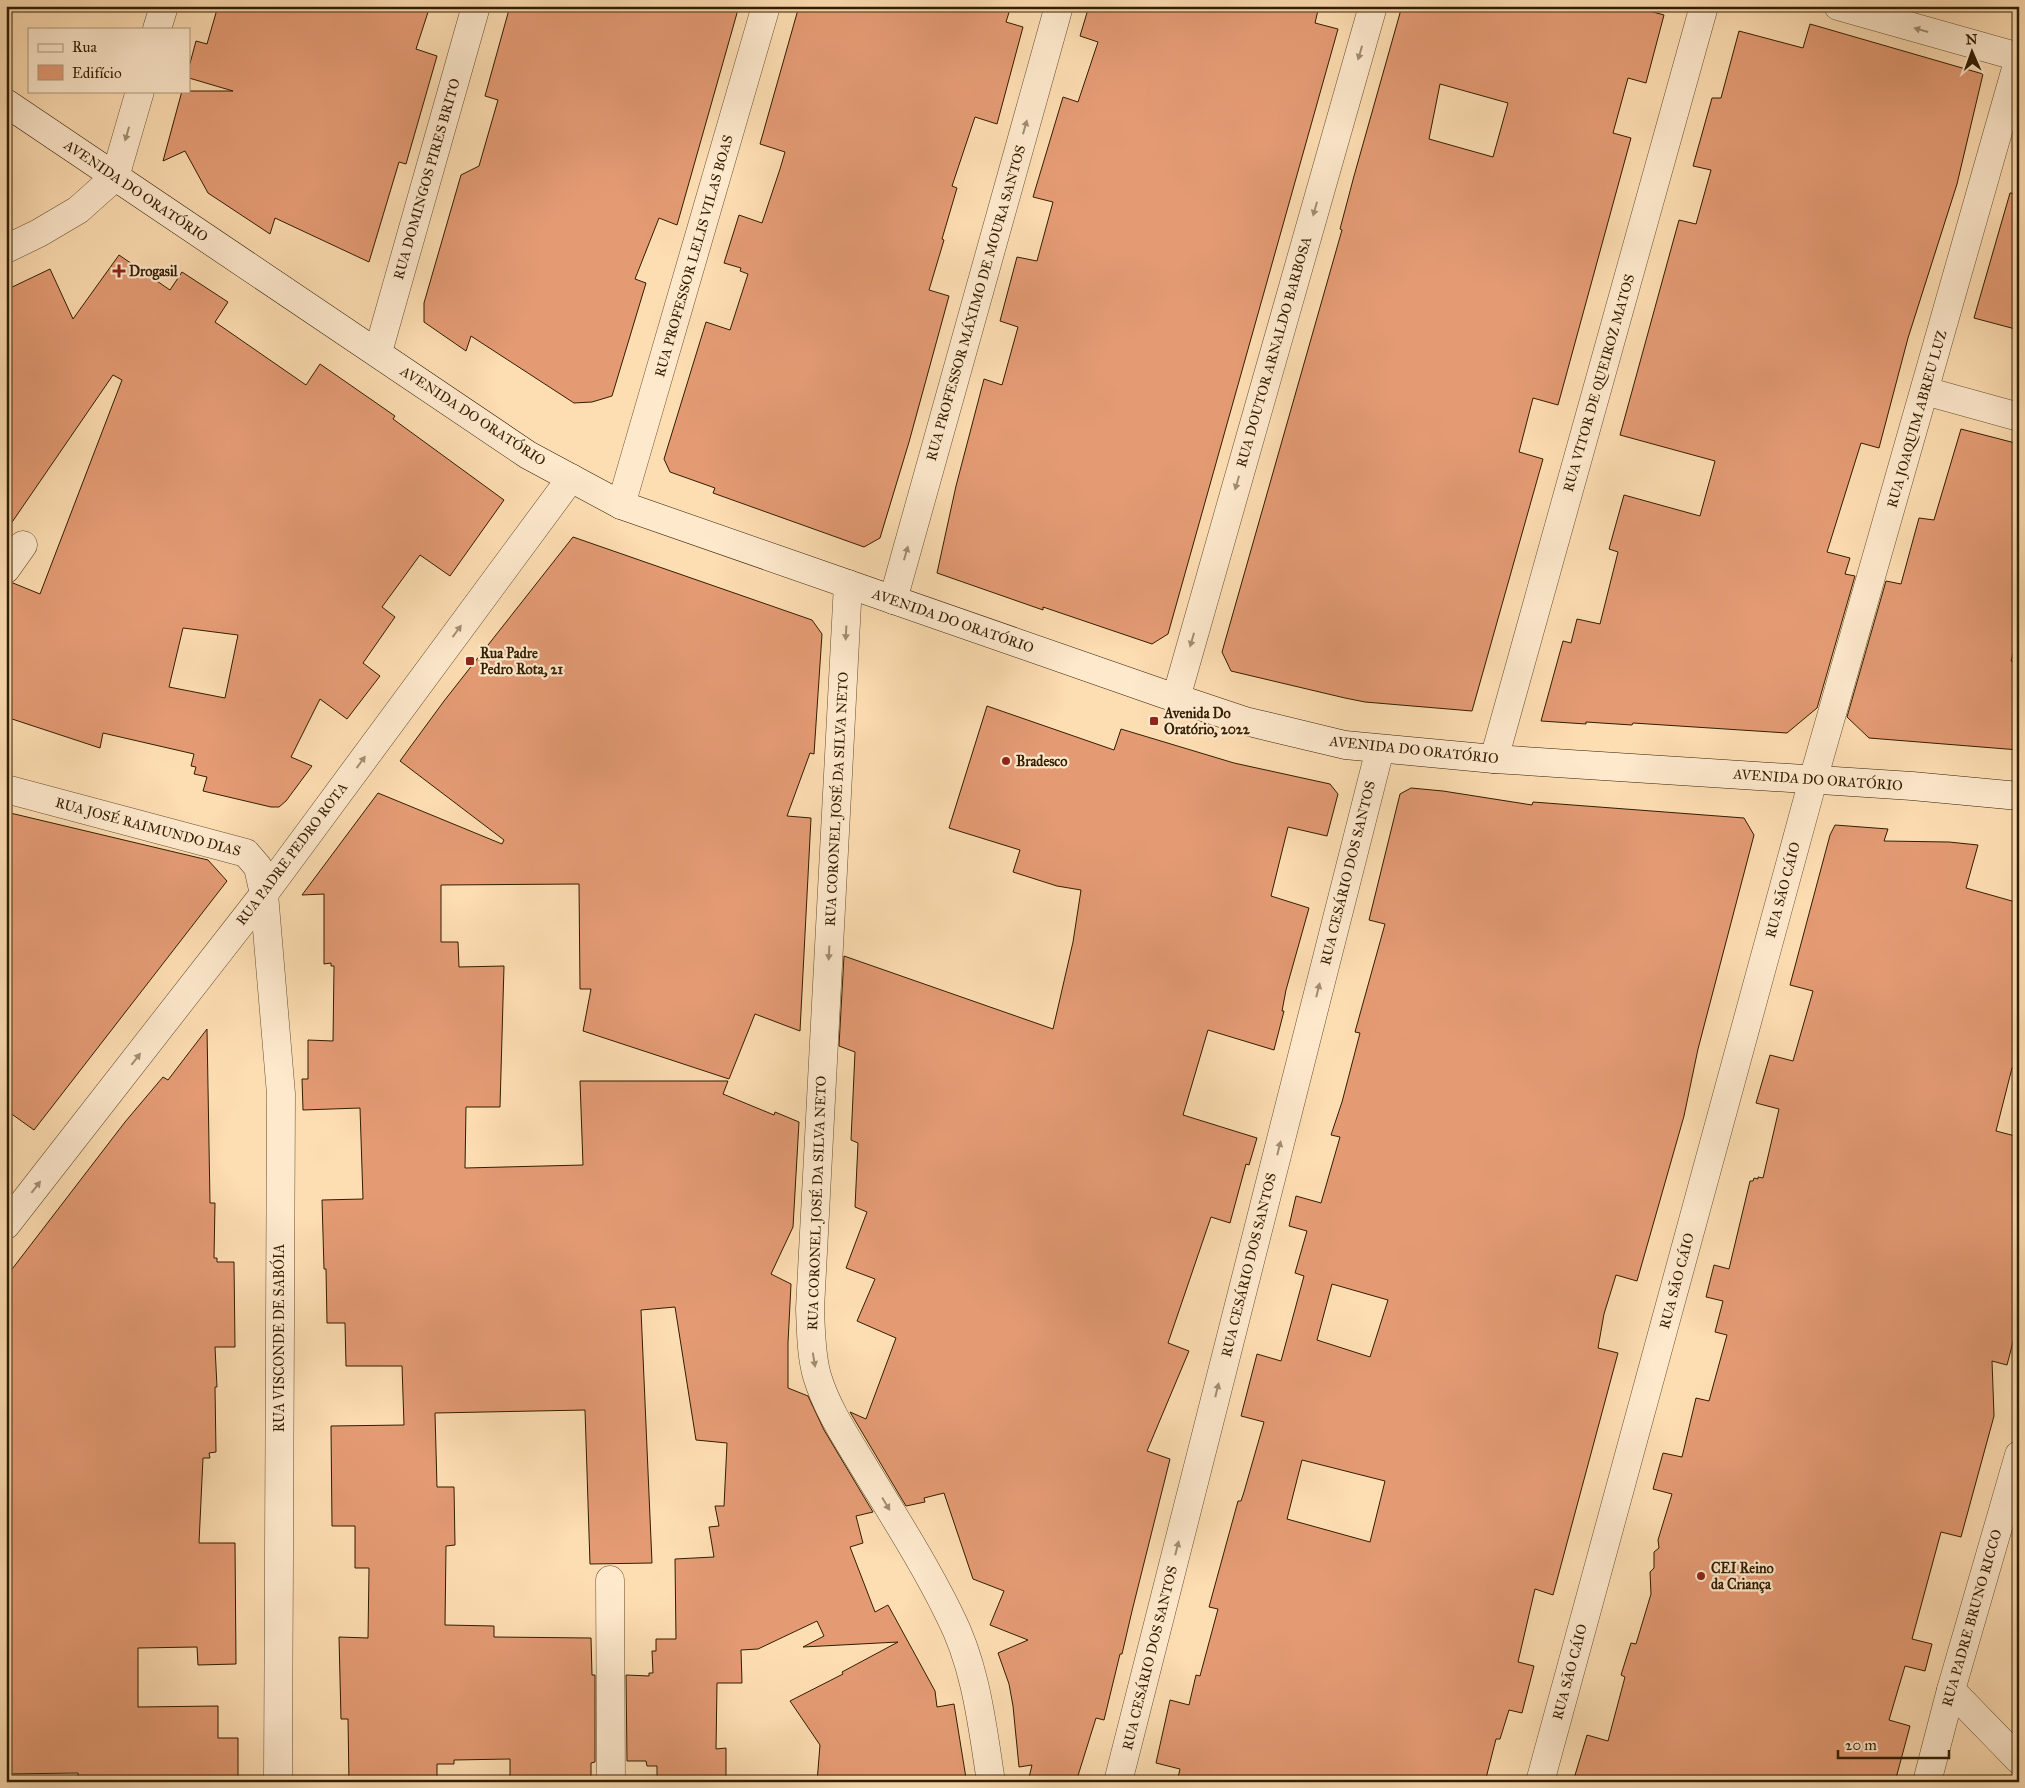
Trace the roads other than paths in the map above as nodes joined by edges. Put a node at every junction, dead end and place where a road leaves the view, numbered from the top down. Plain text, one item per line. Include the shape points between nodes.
1 (164, 6) edge
2 (476, 6) edge
3 (766, 6) edge
4 (1059, 6) edge
5 (1373, 6) edge
6 (1704, 6) edge
7 (1838, 6) edge
8 (157, 28) edge
9 (2019, 57) edge
10 (140, 92) edge
11 (6, 104) edge
12 (115, 177) junction
13 (6, 249) edge
14 (378, 352) junction
15 (1925, 391) junction
16 (2019, 417) edge
17 (571, 478) junction
18 (621, 505) junction
19 (23, 545) dead end
20 (6, 569) edge
21 (848, 584) junction
22 (893, 600) junction
23 (1176, 698) junction
24 (1380, 749) junction
25 (1494, 759) junction
26 (1814, 780) junction
27 (6, 789) edge
28 (2019, 796) edge
29 (264, 894) junction
30 (6, 1226) edge
31 (2019, 1455) edge
32 (610, 1580) dead end
33 (1951, 1690) junction
34 (2019, 1760) edge
35 (278, 1782) edge
36 (611, 1782) edge
37 (991, 1782) edge
38 (1118, 1782) edge
39 (1540, 1782) edge
40 (1927, 1782) edge

1 - 8 street
2 - 14 street, RUA DOMINGOS PIRES BRITO
3 - 18 street, RUA PROFESSOR LELIS VILAS BOAS
22 -> 4 street, RUA PROFESSOR MÁXIMO DE MOURA SANTOS
5 -> 23 street, RUA DOUTOR ARNALDO BARBOSA
6 - 25 street, RUA VITOR DE QUEIROZ MATOS
9 -> 7 street
9 - 15 street, RUA JOAQUIM ABREU LUZ
10 -> 12 street
11 - 12 street, AVENIDA DO ORATÓRIO
12 - 13 street via 78,210
12 - 14 street, AVENIDA DO ORATÓRIO
14 - 17 street, AVENIDA DO ORATÓRIO via 528,455
15 - 16 street
15 - 26 street, RUA JOAQUIM ABREU LUZ
17 - 18 street, AVENIDA DO ORATÓRIO
29 -> 17 street, RUA PADRE PEDRO ROTA
18 - 21 street, AVENIDA DO ORATÓRIO
19 - 20 street
21 - 22 street, AVENIDA DO ORATÓRIO
21 -> 37 street, RUA CORONEL JOSÉ DA SILVA NETO via 810,1309 812,1343 817,1375 830,1410 924,1566 950,1615 969,1661 980,1706
22 - 23 street, AVENIDA DO ORATÓRIO
23 - 24 street, AVENIDA DO ORATÓRIO via 1245,721 1345,745
24 - 25 street, AVENIDA DO ORATÓRIO
38 -> 24 street, RUA CESÁRIO DOS SANTOS
25 - 26 street, AVENIDA DO ORATÓRIO
26 - 28 street, AVENIDA DO ORATÓRIO
26 - 39 street, RUA SÃO CÁIO
27 - 29 street, RUA JOSÉ RAIMUNDO DIAS via 246,853 258,867
30 -> 29 street, RUA PADRE PEDRO ROTA
29 - 35 street, RUA VISCONDE DE SABÓIA via 280,1094
31 - 33 street, RUA PADRE BRUNO RICCO
32 - 36 street
33 - 34 street
33 - 40 street, RUA PADRE BRUNO RICCO

